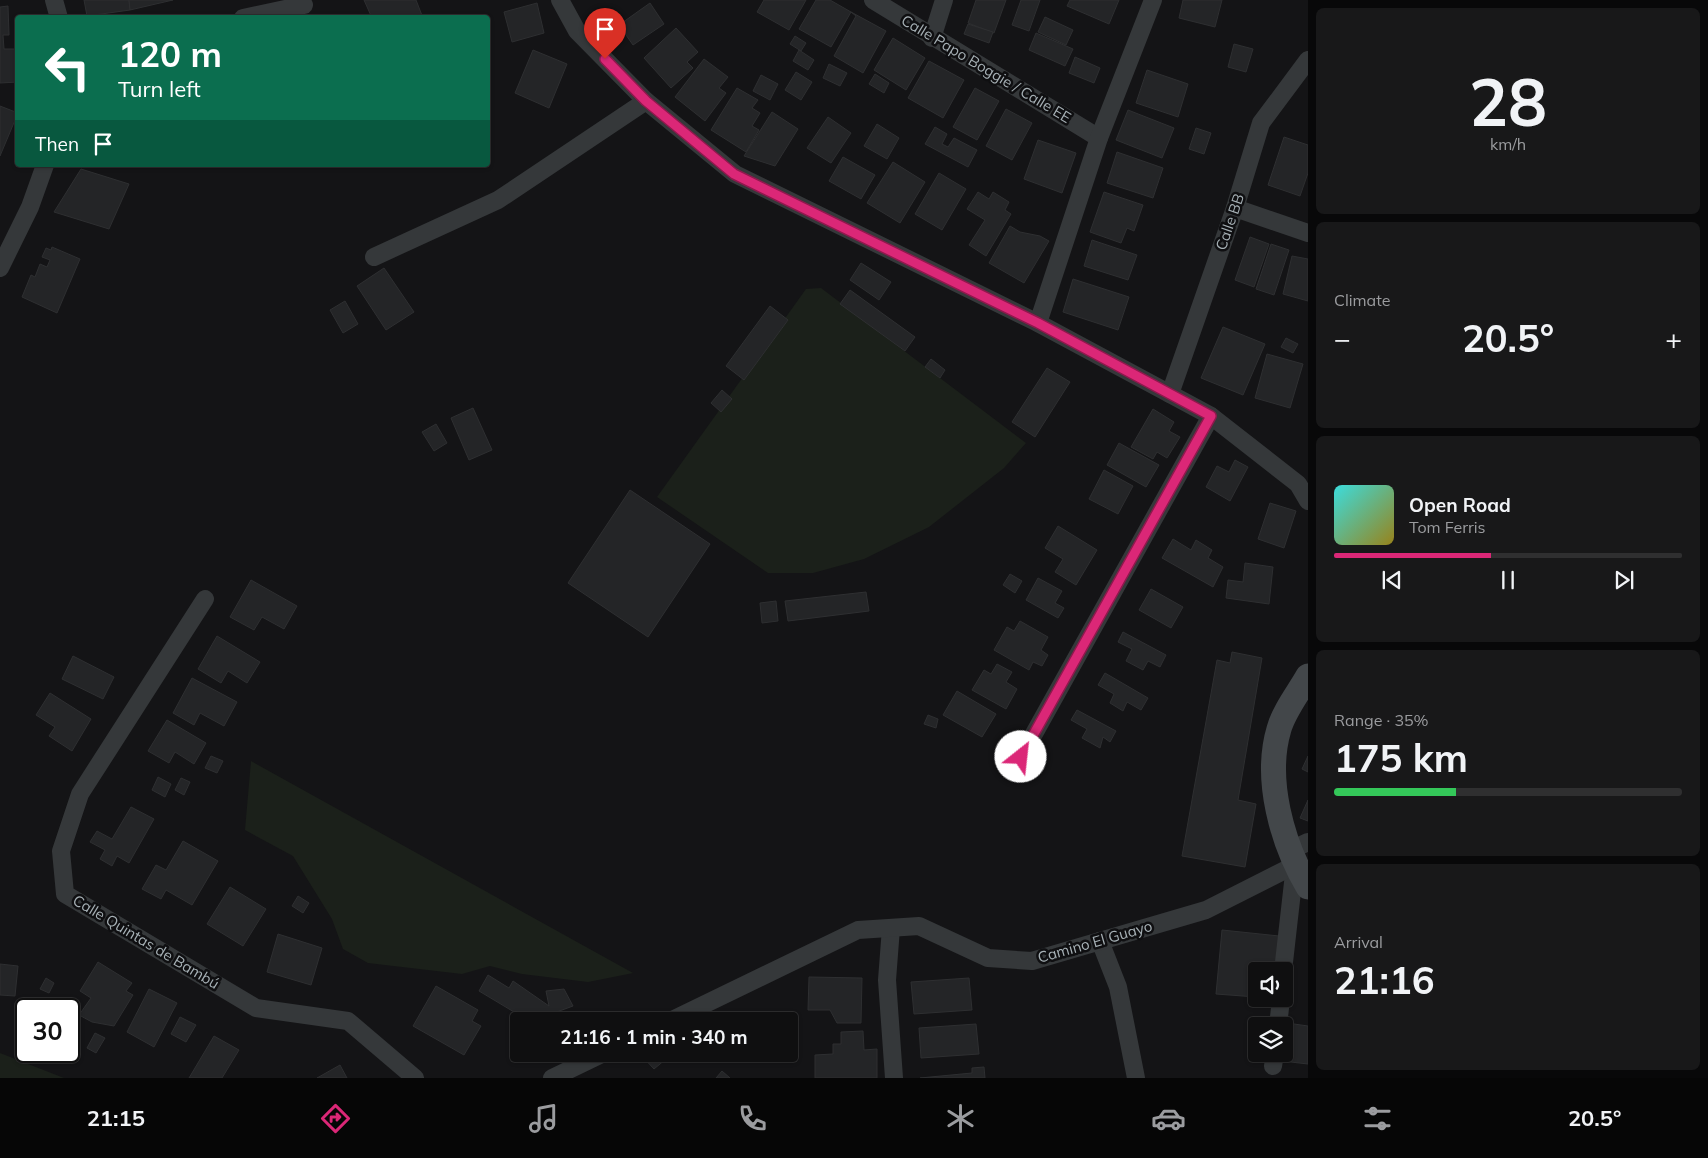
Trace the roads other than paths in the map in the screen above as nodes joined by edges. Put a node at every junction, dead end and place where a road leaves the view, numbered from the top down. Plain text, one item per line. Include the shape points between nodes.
1 (54, 0) edge
2 (560, 0) edge
3 (873, 0) edge
4 (944, 0) edge
5 (1153, 0) edge
6 (304, 5) dead end
7 (58, 15) edge
8 (257, 15) edge
9 (932, 38) junction
10 (1308, 60) edge
11 (646, 101) junction
12 (1099, 138) junction
13 (44, 167) edge
14 (1235, 208) junction
15 (1308, 233) edge
16 (374, 257) dead end
17 (0, 268) edge
18 (1038, 323) junction
19 (1170, 394) junction
20 (1211, 416) junction
21 (1308, 501) edge
22 (205, 599) dead end
23 (1308, 676) edge
24 (1021, 757) dead end
25 (1297, 853) edge
26 (1308, 887) edge
27 (891, 928) junction
28 (1100, 941) junction
29 (1285, 962) edge
30 (689, 1012) edge
31 (585, 1062) edge
32 (415, 1078) edge
33 (552, 1078) edge
34 (894, 1078) edge
35 (1136, 1078) edge

1 - 7 street
2 - 11 street via 577,31
3 - 9 street, Calle Papo Boggie / Calle EE
4 - 9 street
5 - 12 street
6 - 8 street
9 - 12 street, Calle Papo Boggie / Calle EE
10 - 14 street, Calle BB via 1261,123
11 - 16 street via 498,200
11 - 18 street via 734,174
12 - 18 street
13 - 17 street via 30,207
14 - 15 street
14 - 19 street, Calle BB
18 - 19 street
19 - 20 street
20 - 21 street via 1298,484
20 - 24 street
22 - 32 street, Calle Quintas de Bambú via 80,794 61,851 65,894 256,1008 348,1021
23 - 25 street via 1279,729 1272,779
25 - 26 street
25 - 28 street, Camino El Guayo via 1206,910
25 - 29 street
27 - 28 street, Camino El Guayo via 919,926 988,958 1032,961
27 - 30 street, Camino El Guayo via 858,930
27 - 34 street via 887,980
28 - 35 street via 1118,987
31 - 33 street

